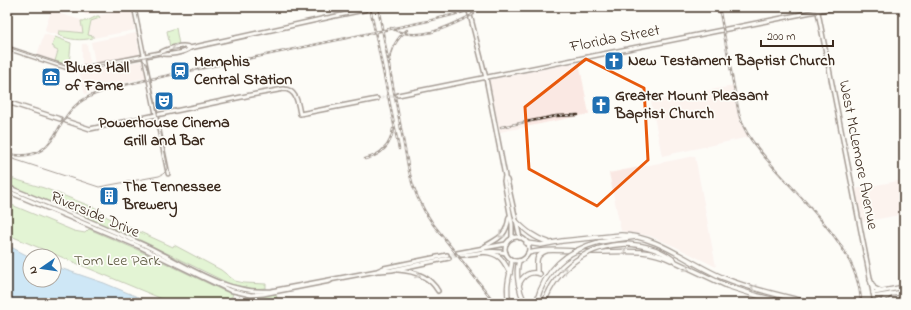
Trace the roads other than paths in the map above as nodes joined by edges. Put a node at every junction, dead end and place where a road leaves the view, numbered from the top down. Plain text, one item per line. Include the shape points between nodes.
1 (134, 7) edge
2 (384, 7) edge
3 (468, 7) edge
4 (817, 7) edge
5 (836, 7) edge
6 (380, 8) edge
7 (365, 10) dead end
8 (818, 11) junction
9 (326, 18) joint
10 (7, 48) edge
11 (144, 56) junction
12 (486, 78) junction
13 (398, 95) tunnel mouth
14 (377, 99) tunnel mouth
15 (7, 102) edge
16 (156, 115) junction
17 (60, 119) dead end
18 (66, 121) dead end
19 (168, 174) dead end
20 (505, 178) junction
21 (7, 188) edge
22 (7, 191) edge
23 (510, 213) junction
24 (515, 220) junction
25 (637, 237) junction
26 (512, 238) junction
27 (520, 238) junction
28 (526, 243) junction
29 (549, 243) junction
30 (506, 244) junction
31 (481, 248) junction
32 (547, 251) junction
33 (484, 252) junction
34 (528, 252) junction
35 (457, 253) tunnel mouth
36 (506, 253) junction
37 (461, 255) tunnel mouth
38 (512, 260) junction
39 (519, 261) junction
40 (676, 262) junction
41 (392, 270) junction
42 (377, 271) junction
43 (510, 274) junction
44 (333, 280) junction
45 (870, 280) junction
46 (519, 286) junction
47 (904, 288) edge
48 (438, 291) dead end
49 (881, 291) junction
50 (895, 292) junction
51 (904, 292) edge
52 (873, 295) junction
53 (509, 303) edge
54 (525, 303) edge
55 (536, 303) edge
56 (544, 303) edge
57 (788, 303) edge
58 (810, 303) edge
59 (875, 303) edge
60 (882, 303) edge

1 - 11 street
2 - 6 street
3 - 12 main road
4 - 8 main road, West McLemore Avenue
5 - 8 main road, Florida Street
7 - 9 street
8 - 12 main road, Florida Street
8 - 45 main road, West McLemore Avenue
9 - 11 main road
10 - 11 main road via 78,69
11 - 16 street
12 - 13 main road, Florida Street
12 - 20 main road
14 - 16 main road via 300,114 295,95 288,89
15 - 17 main road
16 - 18 main road via 90,129
16 - 19 street
20 - 23 main road
20 - 24 main road
21 - 44 main road, Riverside Drive via 139,243 230,287 263,292
22 - 44 main road, Riverside Drive via 138,246 229,290 263,294
23 - 26 main road
23 -> 31 main road via 506,231 501,237
24 - 27 main road
24 - 29 highway via 529,233
25 - 29 highway via 620,235
25 - 55 highway, bridge via 599,242 570,253 544,280
58 -> 25 highway via 737,284 666,248
26 - 27 main road
26 - 30 main road
27 - 28 main road
28 - 29 highway via 536,246
28 - 34 main road
30 - 31 main road
30 - 36 main road
31 - 35 main road
32 - 34 highway
32 -> 40 highway via 650,253
32 - 46 highway via 537,258 539,273 525,275
33 - 36 main road
33 - 37 main road
33 - 43 highway via 501,258
34 - 39 main road via 524,259
36 - 38 main road
38 - 39 main road
38 - 43 highway
39 - 46 highway
56 -> 40 highway, bridge via 558,277 573,261 586,253 607,246 643,246 662,252
40 -> 57 highway via 727,286
41 - 42 main road, Riverside Drive
41 - 42 main road, Riverside Drive via 448,256
41 -> 48 main road via 420,275
42 - 44 main road, Riverside Drive
43 - 53 highway via 507,291
45 - 49 highway via 874,288
45 - 52 main road, West McLemore Avenue
46 - 54 highway
47 - 49 highway
49 - 52 highway
50 - 51 highway
50 - 52 highway
50 - 60 highway
52 - 59 main road, West McLemore Avenue

